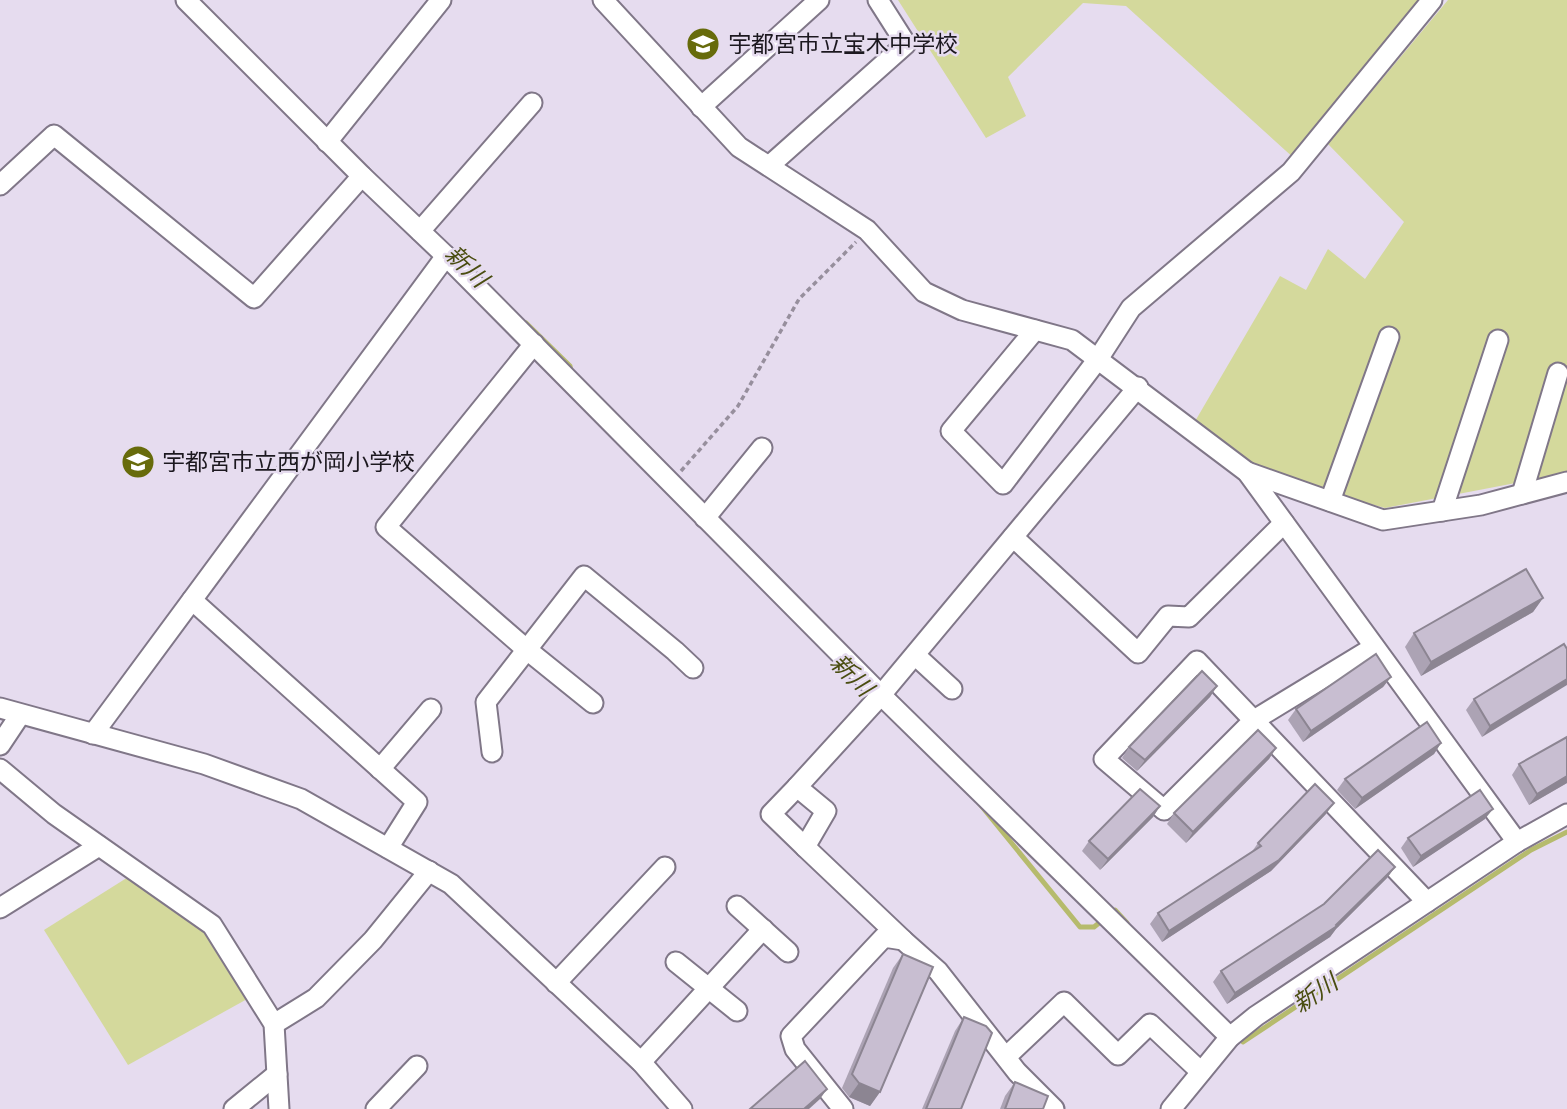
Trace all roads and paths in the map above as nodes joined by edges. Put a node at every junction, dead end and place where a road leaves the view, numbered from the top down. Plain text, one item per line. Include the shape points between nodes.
1 (186, 0) edge
2 (441, 0) edge
3 (603, 0) edge
4 (819, 0) edge
5 (878, 0) edge
6 (1432, 0) edge
7 (532, 103) dead end
8 (701, 107) junction
9 (327, 142) junction
10 (769, 166) junction
11 (362, 176) junction
12 (0, 186) edge
13 (867, 230) junction
14 (420, 231) junction
15 (446, 256) junction
16 (1035, 330) junction
17 (1389, 337) dead end
18 (1498, 340) dead end
19 (534, 344) junction
20 (1097, 359) junction
21 (1558, 373) dead end
22 (1138, 387) junction
23 (762, 448) dead end
24 (1247, 472) junction
25 (1567, 482) edge
26 (671, 483) junction
27 (1522, 494) junction
28 (1330, 501) junction
29 (1442, 511) junction
30 (705, 518) junction
31 (1284, 523) junction
32 (1013, 537) junction
33 (192, 600) junction
34 (1374, 646) junction
35 (526, 649) junction
36 (915, 655) junction
37 (693, 668) dead end
38 (952, 689) dead end
39 (881, 695) junction
40 (593, 703) dead end
41 (0, 709) edge
42 (431, 709) dead end
43 (20, 715) junction
44 (1254, 720) junction
45 (93, 734) junction
46 (0, 745) edge
47 (492, 752) dead end
48 (0, 769) edge
49 (380, 769) junction
50 (797, 787) junction
51 (1567, 814) edge
52 (1517, 842) junction
53 (99, 846) junction
54 (805, 846) junction
55 (388, 848) junction
56 (665, 867) dead end
57 (429, 871) junction
58 (1427, 902) junction
59 (737, 906) dead end
60 (0, 908) edge
61 (763, 929) junction
62 (903, 940) junction
63 (788, 951) dead end
64 (676, 962) dead end
65 (556, 983) junction
66 (710, 988) junction
67 (737, 1011) dead end
68 (274, 1024) junction
69 (1230, 1037) junction
70 (1006, 1057) junction
71 (641, 1062) junction
72 (417, 1066) dead end
73 (1201, 1072) junction
74 (277, 1074) junction
75 (234, 1109) edge
76 (279, 1109) edge
77 (376, 1109) edge
78 (682, 1109) edge
79 (843, 1109) edge
80 (1054, 1109) edge
81 (1171, 1109) edge

1 - 9 street
2 - 9 street
3 - 8 street
4 - 8 street
5 - 10 street via 906,44
6 - 20 street via 1291,172 1132,308
7 - 14 street
8 - 10 street via 739,147
9 - 11 street
10 - 13 street
11 - 12 street via 254,298 54,135
11 - 14 street
13 - 16 street via 924,292 962,310
13 - 26 path via 799,299 738,407
14 - 15 street
15 - 19 street
15 - 33 street
16 - 20 street via 1072,340
16 - 20 street via 951,431 1003,484
17 - 28 street
18 - 29 street
19 - 26 street
19 - 35 street via 386,527
20 - 22 street
21 - 27 street
22 - 24 street
22 - 32 street
23 - 30 street
24 - 28 street
24 - 31 street
25 - 27 street
26 - 30 street
27 - 29 street
28 - 29 street via 1383,520
30 - 39 street
31 - 32 street via 1189,617 1168,616 1138,653
31 - 34 street
32 - 36 street
33 - 45 street
33 - 49 street
34 - 44 street
34 - 52 street
35 - 37 street via 584,576
35 - 40 street
35 - 47 street via 486,702
36 - 38 street
36 - 39 street
39 - 50 street
39 - 69 street
41 - 43 street
42 - 49 street
43 - 45 street
43 - 46 street
44 - 44 street via 1197,661 1104,760 1164,810
44 - 58 street
45 - 55 street via 204,764 301,799
48 - 53 street
49 - 55 street via 417,802
50 - 54 street via 825,811
50 - 54 street via 771,814
51 - 52 street
52 - 58 street
53 - 60 street
53 - 68 street via 212,925
54 - 62 street
55 - 57 street
56 - 65 street
57 - 65 street via 451,884
57 - 68 street via 373,940 316,998
58 - 69 street
59 - 61 street
61 - 63 street
61 - 66 street
62 - 70 street via 938,971
62 - 79 street via 884,937 792,1036 794,1049
64 - 66 street
65 - 71 street
66 - 67 street
66 - 71 street
68 - 74 street
69 - 73 street
70 - 73 street via 1064,1002 1118,1055 1150,1024
70 - 80 street
71 - 78 street
72 - 77 street
73 - 81 street
74 - 75 street
74 - 76 street

